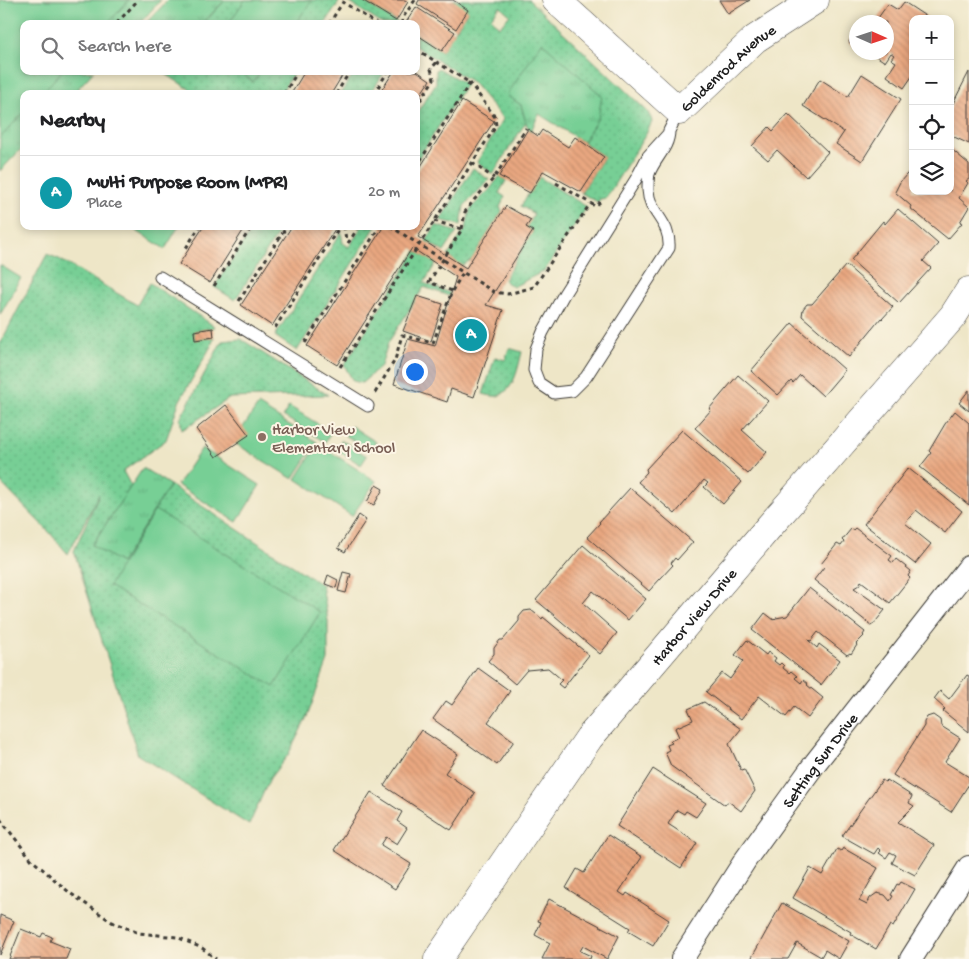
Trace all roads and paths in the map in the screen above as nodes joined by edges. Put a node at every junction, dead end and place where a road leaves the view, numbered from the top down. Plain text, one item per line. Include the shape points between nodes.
1 (138, 0) edge
2 (415, 0) edge
3 (556, 0) edge
4 (815, 0) edge
5 (343, 1) edge
6 (120, 20) edge
7 (331, 20) edge
8 (371, 20) edge
9 (402, 20) edge
10 (420, 51) edge
11 (437, 62) junction
12 (296, 75) edge
13 (348, 75) edge
14 (386, 75) edge
15 (470, 84) junction
16 (286, 90) edge
17 (338, 90) edge
18 (376, 90) edge
19 (420, 101) edge
20 (672, 126) junction
21 (526, 128) dead end
22 (420, 161) edge
23 (472, 163) junction
24 (494, 178) junction
25 (556, 183) dead end
26 (600, 202) dead end
27 (590, 204) junction
28 (434, 221) junction
29 (462, 229) junction
30 (197, 230) edge
31 (249, 230) edge
32 (284, 230) edge
33 (337, 230) edge
34 (345, 230) edge
35 (356, 230) edge
36 (377, 230) edge
37 (396, 230) edge
38 (418, 245) junction
39 (186, 248) dead end
40 (443, 260) junction
41 (463, 273) junction
42 (160, 277) dead end
43 (214, 286) dead end
44 (452, 290) junction
45 (969, 291) edge
46 (239, 301) dead end
47 (275, 328) dead end
48 (305, 343) dead end
49 (340, 367) dead end
50 (368, 406) joint
51 (969, 567) edge
52 (0, 819) edge
53 (969, 867) edge
54 (216, 959) edge
55 (438, 959) edge
56 (682, 959) edge
57 (911, 959) edge

1 - 6 path
2 - 9 path
3 - 20 street, Goldenrod Avenue
4 - 20 street, Goldenrod Avenue via 755,39
5 - 7 path
5 - 8 path
10 - 11 path
11 - 15 path
11 - 19 path via 431,69 434,79
12 - 16 path
13 - 17 path
14 - 18 path
15 - 22 path
15 - 23 path via 495,117 496,126
20 - 20 lane via 648,156 543,332 536,349 534,370 539,383 554,393 572,391 586,377 669,248 668,230 652,207 648,192 649,175 669,139
21 - 24 path
23 - 24 path
23 - 28 path
24 - 29 path via 465,212
25 - 27 path
26 - 27 path via 595,206
27 - 41 path via 534,288 508,294 494,292
28 - 29 path
28 - 38 path
29 - 40 path
30 - 39 path
31 - 43 path
32 - 46 path
33 - 47 path
34 - 35 path via 349,242
36 - 48 path
37 - 38 path
38 - 40 path
38 - 49 path
40 - 41 path
40 - 44 path via 429,282
41 - 44 path
42 - 50 lane
44 - 50 path via 433,342 402,335 395,360
45 - 55 street, Harbor View Drive via 953,316 589,738
51 - 56 street, Setting Sun Drive via 816,762 746,859
52 - 54 path via 32,860 70,893 112,922 139,933 176,937 202,948
53 - 57 street

